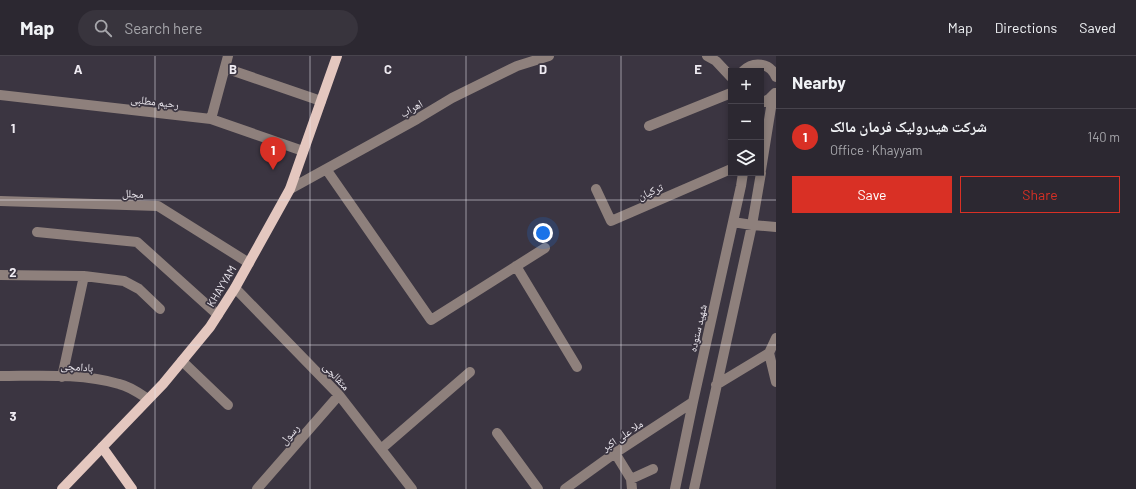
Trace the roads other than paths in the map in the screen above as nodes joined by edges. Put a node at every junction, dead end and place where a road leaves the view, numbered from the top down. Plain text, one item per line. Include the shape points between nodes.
1 (228, 56) edge
2 (337, 56) edge
3 (548, 56) edge
4 (707, 56) edge
5 (755, 60) edge
6 (517, 61) edge
7 (225, 68) junction
8 (746, 68) edge
9 (728, 74) edge
10 (776, 77) edge
11 (775, 93) edge
12 (728, 94) edge
13 (0, 95) edge
14 (321, 101) junction
15 (764, 102) edge
16 (211, 119) junction
17 (649, 126) dead end
18 (303, 151) junction
19 (764, 155) edge
20 (326, 169) junction
21 (728, 170) edge
22 (743, 176) edge
23 (760, 176) edge
24 (290, 189) junction
25 (596, 189) dead end
26 (0, 201) edge
27 (733, 222) junction
28 (752, 225) junction
29 (776, 227) edge
30 (37, 232) dead end
31 (546, 248) dead end
32 (249, 263) junction
33 (516, 266) junction
34 (0, 275) edge
35 (84, 276) junction
36 (235, 288) junction
37 (160, 309) dead end
38 (218, 315) junction
39 (776, 338) edge
40 (768, 352) junction
41 (182, 361) junction
42 (577, 367) dead end
43 (470, 372) dead end
44 (0, 376) edge
45 (62, 376) junction
46 (776, 382) edge
47 (716, 385) junction
48 (339, 396) junction
49 (148, 399) junction
50 (693, 402) junction
51 (228, 406) dead end
52 (497, 433) dead end
53 (102, 447) junction
54 (381, 449) junction
55 (615, 453) junction
56 (653, 469) dead end
57 (632, 484) edge
58 (62, 489) edge
59 (132, 489) edge
60 (256, 489) edge
61 (412, 489) edge
62 (538, 489) edge
63 (565, 489) edge
64 (675, 489) edge
65 (694, 489) edge

1 - 7 street
2 - 14 main road, KHAYYAM
3 - 6 street, اهراب
4 - 9 street via 716,61
5 - 8 street
5 - 10 street via 771,69
6 - 20 street, اهراب
7 - 14 street
7 - 16 street
11 - 15 street
11 - 19 street
12 - 17 street
13 - 16 street, رحیم مطلبی
14 - 18 main road, KHAYYAM
16 - 18 street, رحیم مطلبی
18 - 24 main road, KHAYYAM
20 - 24 street, اهراب
20 - 33 street via 431,320
21 - 25 street, ترکیان via 611,221
22 - 27 street, شهید ستوده
23 - 28 street
24 - 32 main road, KHAYYAM
26 - 32 street, مجلل via 158,206
27 - 28 street
27 - 50 street, شهید ستوده
28 - 29 street
28 - 47 street
30 - 38 street via 137,242
31 - 33 street
32 - 36 main road, KHAYYAM
33 - 42 street
34 - 35 street
35 - 37 street via 124,281 139,289
35 - 45 street
36 - 38 main road, KHAYYAM
36 - 48 street, متقالچی
38 - 41 main road, KHAYYAM
39 - 40 street
40 - 46 street
40 - 47 street
41 - 49 main road, KHAYYAM
41 - 51 street
43 - 54 street
44 - 45 street, بادامچی
45 - 49 street, بادامچی via 93,378 120,384
47 - 65 street
48 - 54 street, متقالچی
48 - 60 street, رسول
49 - 53 main road, KHAYYAM
50 - 55 street, ملا علی اکبر
50 - 64 street, شهید ستوده
52 - 62 street
53 - 58 main road, KHAYYAM
53 - 59 main road
54 - 61 street, متقالچی
55 - 57 street
55 - 63 street, ملا علی اکبر
56 - 57 street

